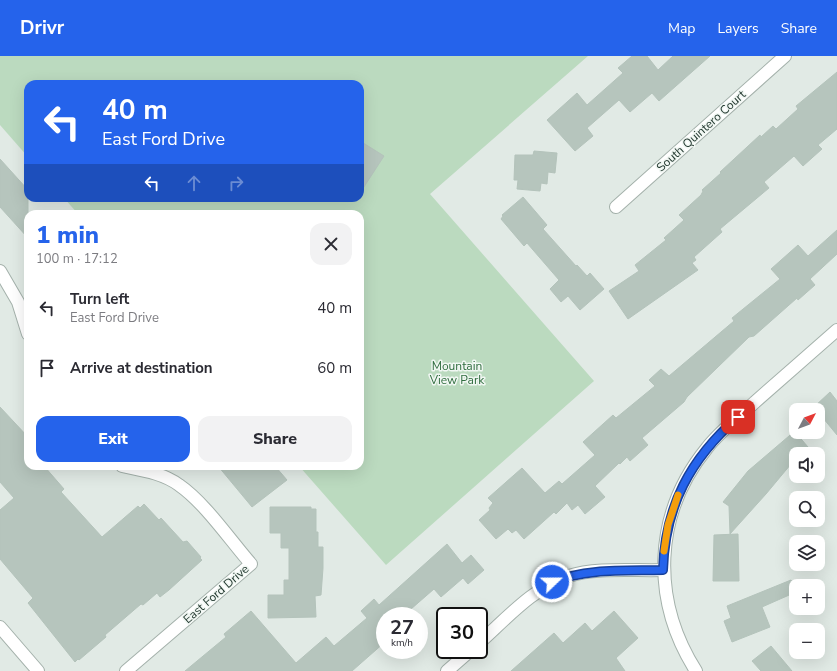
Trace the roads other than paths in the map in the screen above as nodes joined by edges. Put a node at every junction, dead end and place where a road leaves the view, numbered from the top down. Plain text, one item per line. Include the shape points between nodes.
1 (785, 56) edge
2 (616, 207) dead end
3 (0, 271) edge
4 (24, 321) edge
5 (837, 330) edge
6 (140, 470) edge
7 (663, 570) junction
8 (0, 627) edge
9 (488, 635) edge
10 (461, 659) edge
11 (38, 671) edge
12 (126, 671) edge
13 (447, 671) edge
14 (696, 671) edge

1 - 2 street, South Quintero Court
3 - 4 street via 18,302
5 - 7 street via 707,447 690,471 677,497 668,525
6 - 12 street, East Ford Drive via 157,474 179,484 196,499 251,564
7 - 9 street via 570,575 552,582 535,594
7 - 14 street via 666,599 674,628 685,654
8 - 11 street
10 - 13 street

